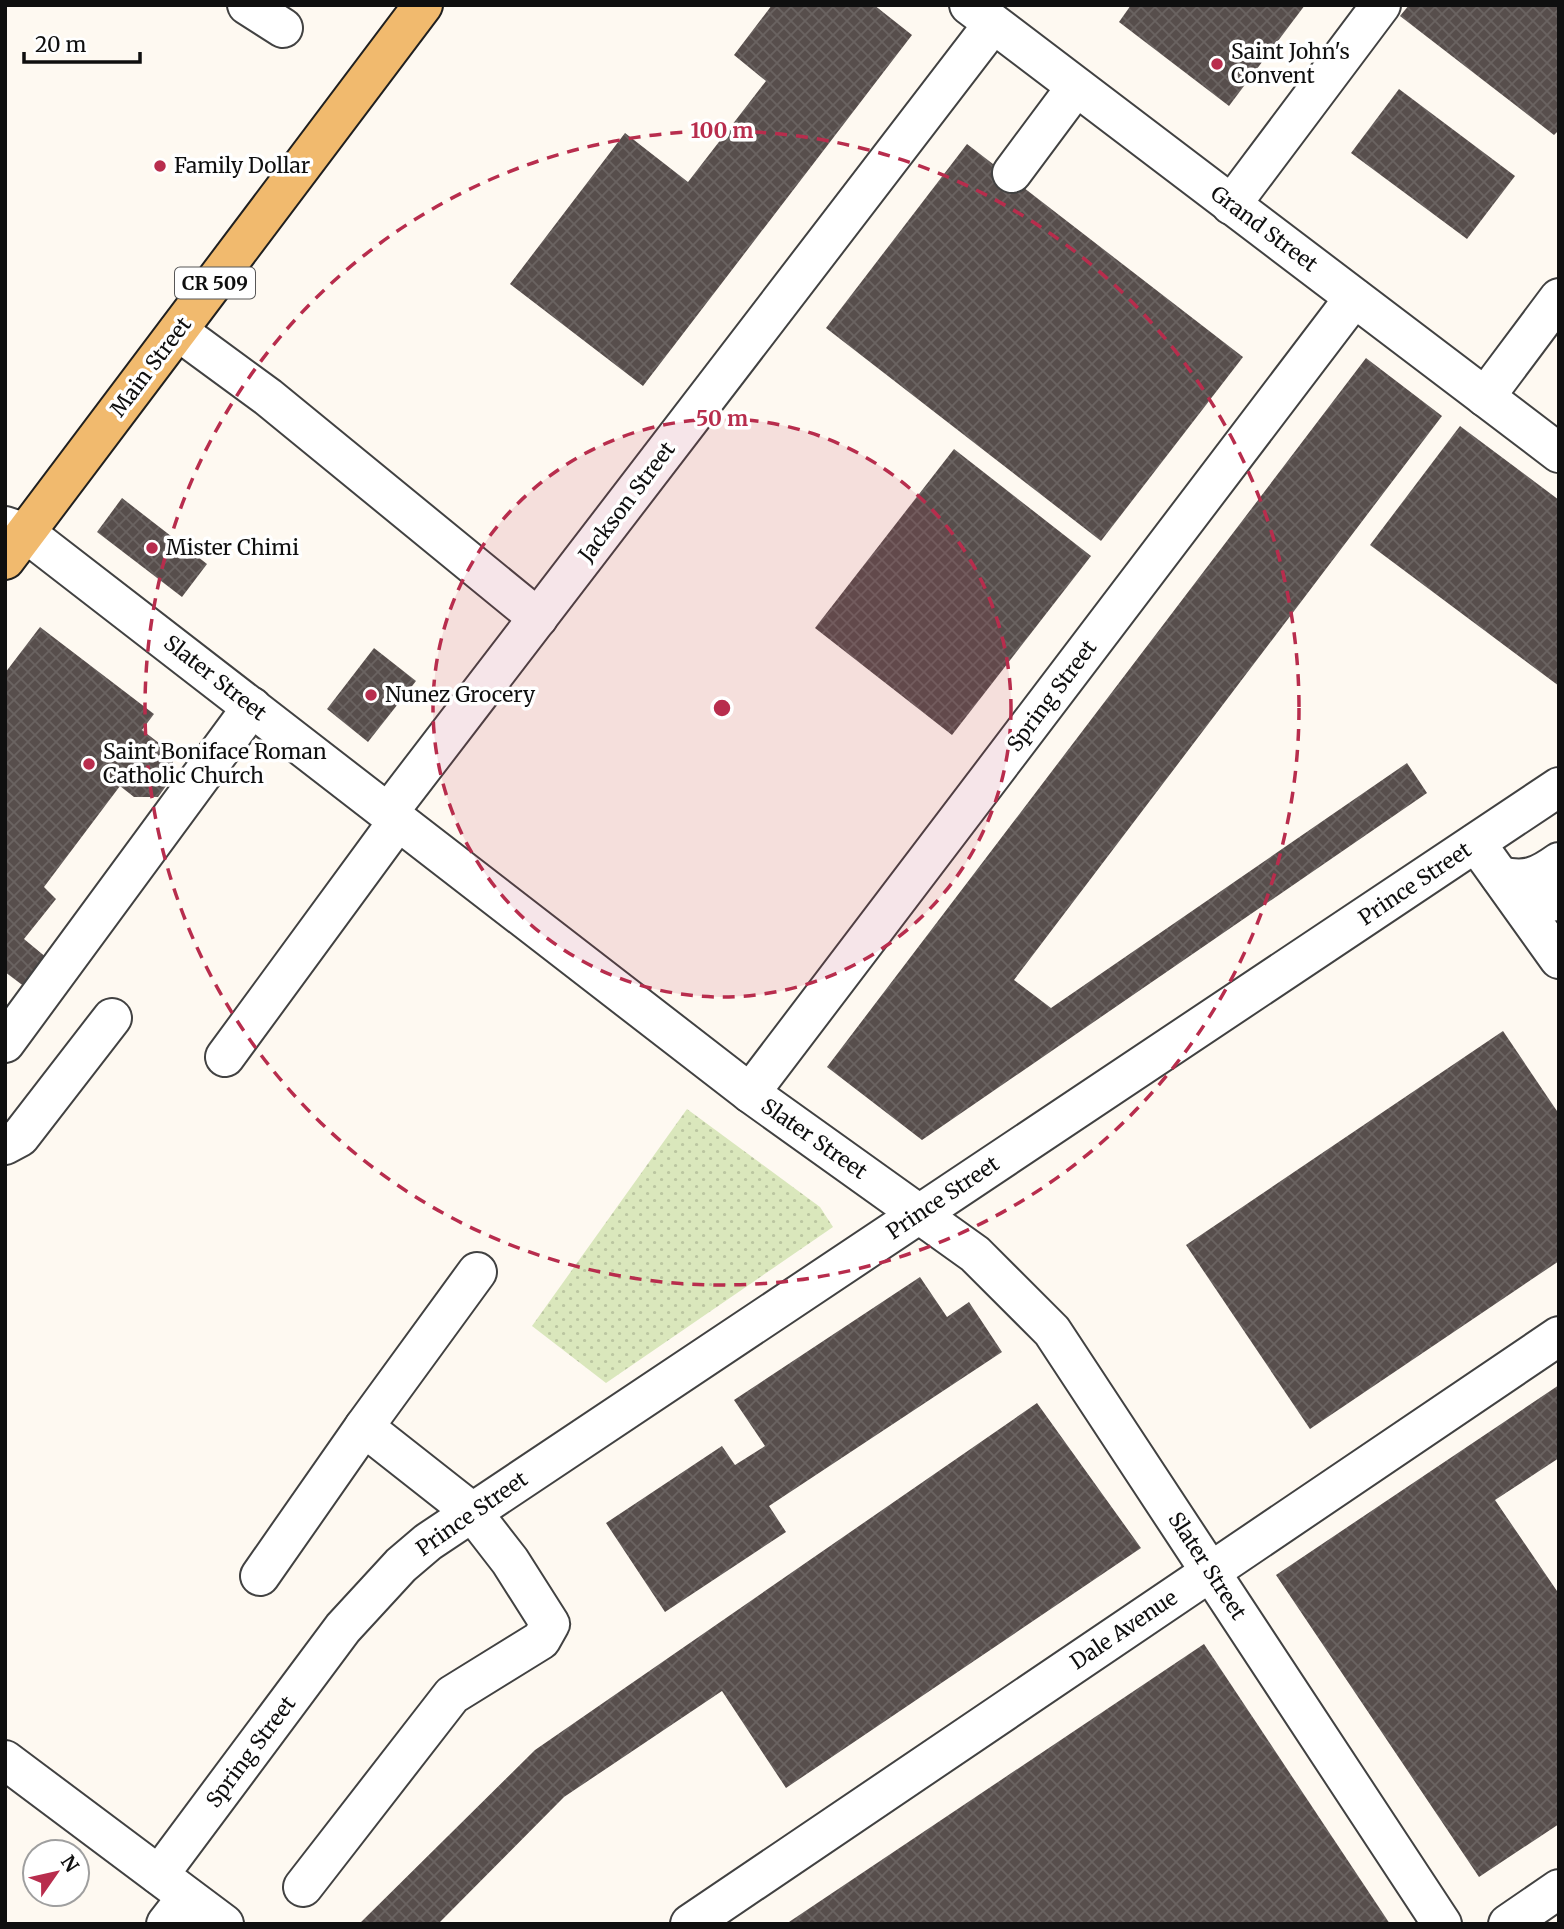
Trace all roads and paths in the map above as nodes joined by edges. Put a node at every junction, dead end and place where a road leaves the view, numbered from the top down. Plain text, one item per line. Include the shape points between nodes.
1 (247, 5) edge
2 (424, 5) edge
3 (1381, 5) edge
4 (981, 15) edge
5 (283, 29) dead end
6 (1076, 87) junction
7 (1012, 173) dead end
8 (1231, 205) junction
9 (1354, 298) junction
10 (1559, 298) edge
11 (178, 331) junction
12 (1485, 397) junction
13 (1559, 453) edge
14 (12, 540) edge
15 (538, 618) junction
16 (251, 707) junction
17 (1559, 787) edge
18 (393, 817) junction
19 (1476, 843) junction
20 (1559, 862) edge
21 (1500, 876) junction
22 (1559, 901) edge
23 (1559, 960) edge
24 (112, 1018) dead end
25 (5, 1043) edge
26 (225, 1057) dead end
27 (750, 1093) junction
28 (5, 1145) edge
29 (919, 1214) junction
30 (477, 1272) dead end
31 (1559, 1336) edge
32 (364, 1427) junction
33 (472, 1513) junction
34 (1211, 1572) junction
35 (260, 1576) dead end
36 (343, 1628) joint
37 (5, 1760) edge
38 (303, 1887) dead end
39 (1559, 1889) edge
40 (171, 1898) edge
41 (224, 1924) edge
42 (690, 1924) edge
43 (1442, 1924) edge
44 (1508, 1924) edge

1 - 5 street
2 - 11 main road, Main Street / CR 509
3 - 8 street
4 - 6 street, Grand Street
4 - 15 street, Jackson Street
6 - 7 street
6 - 8 street, Grand Street
8 - 9 street, Grand Street
9 - 12 street, Grand Street
9 - 27 street, Spring Street
10 - 12 street
11 - 14 main road, Main Street / CR 509
11 - 15 street via 257,389
12 - 13 street, Grand Street
14 - 16 street, Slater Street
15 - 18 street, Jackson Street
16 - 18 street, Slater Street
16 - 25 street
17 - 19 street, Prince Street
18 - 26 street, Jackson Street
18 - 27 street, Slater Street
19 - 21 street
19 - 29 street, Prince Street
20 - 21 street via 1521,881
21 - 22 street via 1534,904
21 - 23 street
24 - 28 street via 20,1137
27 - 29 street, Slater Street
29 - 33 street, Prince Street
29 - 34 street, Slater Street via 975,1254 1052,1331
30 - 32 street
31 - 34 street, Dale Avenue
32 - 33 street
32 - 35 street
33 - 36 street, Prince Street via 401,1565
33 - 38 street via 550,1623 541,1640 452,1695
34 - 42 street, Dale Avenue
34 - 43 street, Slater Street
36 - 40 street, Spring Street
37 - 40 street
39 - 44 street
40 - 41 street

